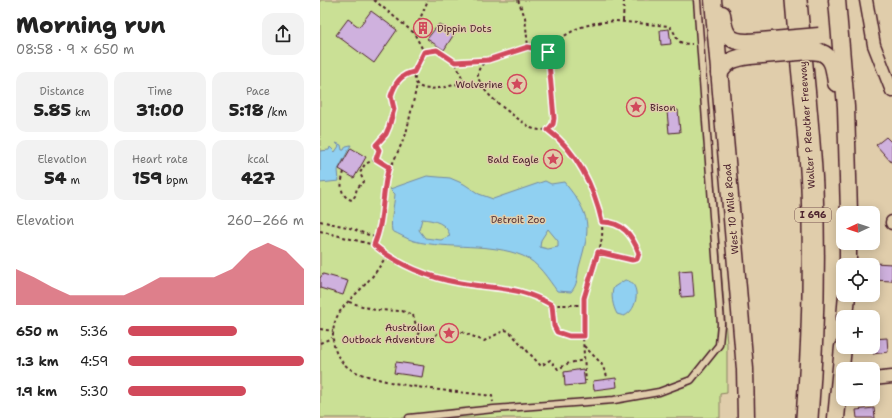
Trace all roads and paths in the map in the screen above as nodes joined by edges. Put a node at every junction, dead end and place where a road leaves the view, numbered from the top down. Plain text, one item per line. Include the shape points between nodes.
1 (374, 0) edge
2 (428, 0) edge
3 (518, 0) edge
4 (624, 0) edge
5 (696, 0) edge
6 (713, 0) edge
7 (721, 0) edge
8 (796, 0) edge
9 (866, 0) edge
10 (838, 6) edge
11 (623, 21) junction
12 (414, 33) junction
13 (700, 44) junction
14 (528, 47) junction
15 (750, 49) junction
16 (424, 52) junction
17 (548, 52) junction
18 (488, 60) junction
19 (455, 62) junction
20 (414, 72) junction
21 (719, 74) junction
22 (464, 82) junction
23 (417, 85) junction
24 (482, 86) junction
25 (892, 91) edge
26 (548, 130) junction
27 (848, 149) junction
28 (376, 159) junction
29 (389, 167) junction
30 (344, 172) dead end
31 (849, 206) edge
32 (320, 221) edge
33 (602, 222) junction
34 (320, 231) edge
35 (377, 238) junction
36 (374, 245) junction
37 (598, 252) junction
38 (387, 255) junction
39 (348, 301) junction
40 (552, 305) junction
41 (584, 306) junction
42 (320, 329) edge
43 (333, 331) junction
44 (584, 336) junction
45 (332, 338) junction
46 (320, 342) edge
47 (584, 346) junction
48 (584, 360) junction
49 (607, 376) dead end
50 (892, 377) edge
51 (880, 378) edge
52 (586, 380) dead end
53 (838, 406) edge
54 (494, 409) junction
55 (408, 418) edge
56 (746, 418) edge
57 (807, 418) edge
58 (836, 418) edge

1 - 12 path
2 - 12 path
3 - 14 path via 525,17
4 - 11 path
5 - 13 lane
6 - 21 main road, West 10 Mile Road
7 - 15 main road via 723,22 728,36
8 - 57 highway, Walter P Reuther Freeway / I 696 via 810,148 813,222 813,309
9 - 25 street via 874,45
10 - 15 main road, bridge via 836,24 831,31 819,36
10 - 27 main road
11 - 13 path via 669,26 680,43
11 - 17 path via 604,21 578,28 559,39
12 - 16 path
13 - 54 lane via 721,324 719,346 691,380 659,392 614,400
14 - 17 path
14 - 18 path
15 - 21 main road via 727,62
15 - 27 main road, bridge via 820,52 829,58 833,67 839,111
16 - 19 path via 437,50
16 - 20 path
17 - 26 path via 554,118
18 - 19 path
18 - 24 path via 479,72 478,80
19 - 22 path
20 - 23 path
20 - 28 path via 405,74 392,91 394,109 386,134 376,145 379,150
21 - 56 main road, West 10 Mile Road via 745,369
22 - 23 path via 439,89 422,89
22 - 24 path
23 - 29 path via 406,134
24 - 26 path via 486,93 531,128 539,131
26 - 33 path via 561,141 591,185
27 - 31 main road
28 - 29 path
28 - 30 path via 365,164 360,173 364,182 356,188 356,196 352,200 344,195 340,185
29 - 35 path via 380,233
32 - 35 path
33 - 37 path
33 - 37 path via 622,227 633,239 639,253 637,259 632,260
34 - 36 path
35 - 36 path
36 - 38 path
37 - 41 path
38 - 39 path via 369,280
38 - 40 path via 411,268 453,282 518,290
39 - 43 path via 339,312
39 - 48 path via 375,310 402,311 413,315 420,339 425,341 432,339 445,328 484,340 505,330 509,331 541,366 550,360 558,369 569,362
40 - 41 path
40 - 44 path via 557,332 569,336
41 - 44 path
42 - 43 path
43 - 45 path
44 - 47 path
45 - 46 path
45 - 54 path via 334,350 340,359 349,368 361,374 394,383 492,396
47 - 48 path
47 - 49 path via 601,363
48 - 52 path
50 - 51 street
53 - 58 main road
54 - 55 lane

